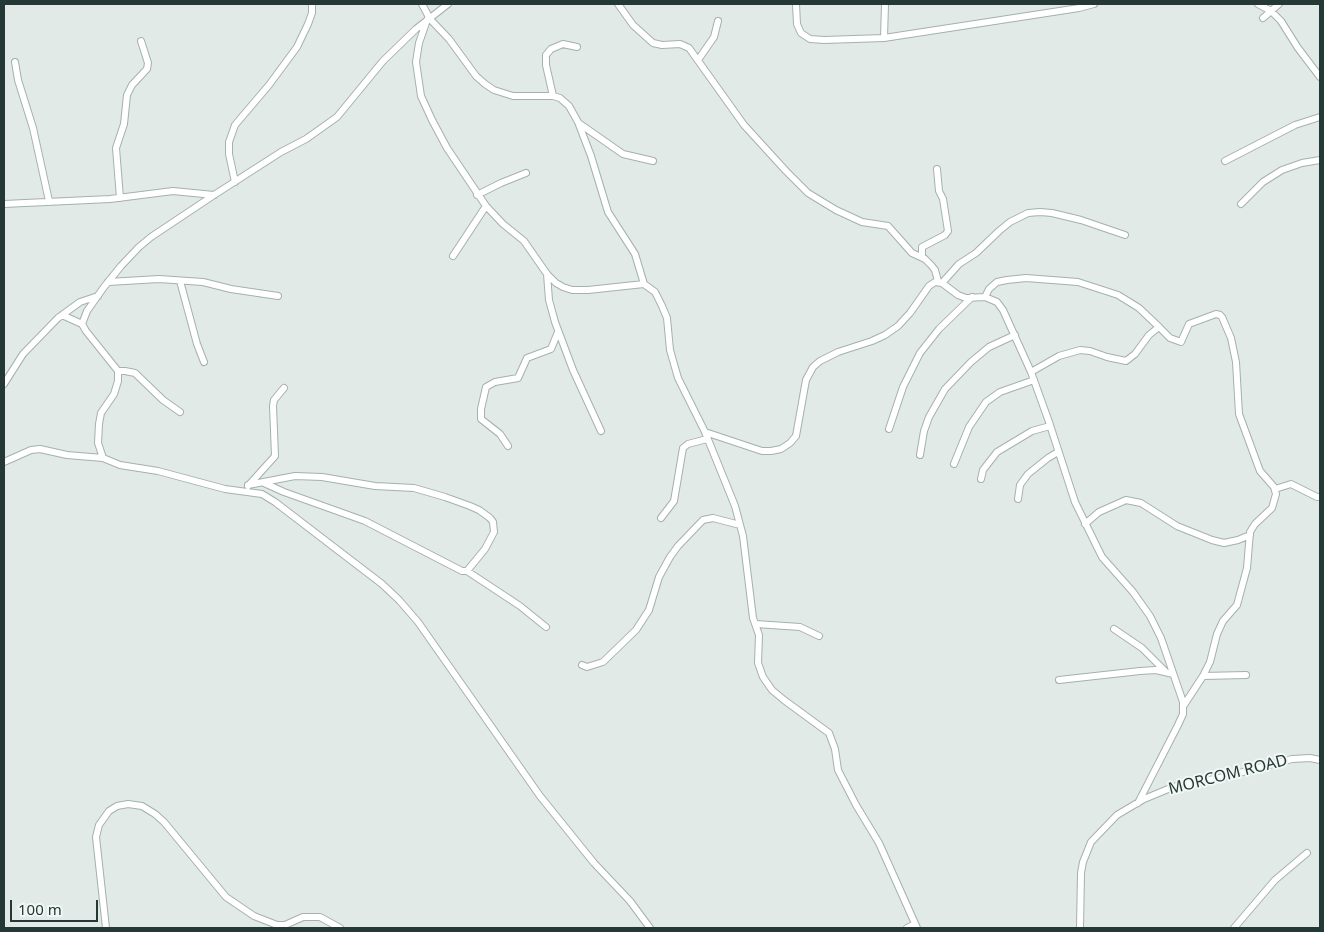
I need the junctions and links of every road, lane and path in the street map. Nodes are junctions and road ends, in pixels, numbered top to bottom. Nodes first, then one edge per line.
1 (312, 4) edge
2 (422, 4) edge
3 (448, 4) edge
4 (618, 4) edge
5 (796, 4) edge
6 (885, 4) edge
7 (1094, 4) edge
8 (1258, 4) edge
9 (1279, 4) edge
10 (1271, 11) junction
11 (1263, 18) dead end
12 (429, 19) junction
13 (718, 21) dead end
14 (884, 38) junction
15 (141, 41) dead end
16 (577, 46) dead end
17 (698, 60) junction
18 (15, 62) dead end
19 (1320, 77) edge
20 (553, 96) junction
21 (1320, 117) edge
22 (579, 123) junction
23 (1320, 160) edge
24 (653, 161) dead end
25 (1225, 161) dead end
26 (937, 168) dead end
27 (526, 173) dead end
28 (235, 182) junction
29 (214, 195) junction
30 (477, 195) junction
31 (120, 198) junction
32 (49, 201) junction
33 (4, 204) edge
34 (1241, 204) dead end
35 (486, 206) junction
36 (1125, 235) dead end
37 (453, 256) dead end
38 (922, 257) junction
39 (547, 274) junction
40 (180, 281) junction
41 (108, 282) junction
42 (940, 282) junction
43 (644, 284) junction
44 (98, 296) junction
45 (278, 296) dead end
46 (972, 297) junction
47 (984, 297) junction
48 (62, 315) junction
49 (82, 324) junction
50 (1159, 327) junction
51 (558, 332) junction
52 (1014, 334) junction
53 (204, 362) dead end
54 (118, 371) junction
55 (1030, 372) junction
56 (1034, 380) junction
57 (4, 384) edge
58 (284, 388) dead end
59 (180, 412) dead end
60 (1050, 426) junction
61 (889, 429) dead end
62 (601, 431) dead end
63 (706, 436) junction
64 (508, 446) dead end
65 (1058, 452) junction
66 (920, 455) dead end
67 (103, 458) junction
68 (4, 462) edge
69 (954, 464) dead end
70 (981, 479) dead end
71 (264, 483) junction
72 (246, 488) junction
73 (1275, 489) junction
74 (1320, 497) edge
75 (1018, 499) dead end
76 (661, 518) dead end
77 (740, 524) junction
78 (1085, 524) junction
79 (1250, 535) junction
80 (467, 571) junction
81 (756, 624) junction
82 (546, 627) dead end
83 (1114, 629) dead end
84 (819, 636) dead end
85 (582, 665) dead end
86 (1166, 672) junction
87 (1173, 674) junction
88 (1246, 675) dead end
89 (1203, 676) junction
90 (1059, 680) dead end
91 (1184, 705) junction
92 (1320, 760) edge
93 (1138, 803) junction
94 (1307, 853) dead end
95 (916, 926) edge
96 (106, 928) edge
97 (340, 928) edge
98 (650, 928) edge
99 (907, 928) edge
100 (1080, 928) edge
101 (1234, 928) edge

1 - 28 street
2 - 12 street
3 - 12 street
4 - 17 street
5 - 14 street
6 - 14 street
7 - 14 street
8 - 10 street
9 - 10 street
10 - 11 street
10 - 19 street
12 - 20 street
12 - 28 street
12 - 30 street
13 - 17 street
15 - 31 street
16 - 20 street
17 - 38 street
18 - 32 street
20 - 22 street
21 - 25 street
22 - 24 street
22 - 43 street
23 - 34 street
26 - 38 street
27 - 30 street
28 - 29 street
29 - 31 street
29 - 41 street
30 - 35 street
31 - 32 street
32 - 33 street
35 - 37 street
35 - 39 street
36 - 42 street
38 - 42 street
39 - 43 street
39 - 51 street
40 - 41 street
40 - 45 street
40 - 53 street
41 - 44 street
42 - 46 street
42 - 63 street
43 - 63 street
44 - 48 street
44 - 49 street
46 - 47 street
46 - 61 street
47 - 50 street
47 - 52 street
48 - 49 street
48 - 57 street
49 - 54 street
50 - 55 street
50 - 73 street
51 - 62 street
51 - 64 street
52 - 55 street
52 - 66 street
54 - 59 street
54 - 67 street
55 - 56 street
56 - 60 street
56 - 69 street
58 - 72 street
60 - 65 street
60 - 70 street
63 - 76 street
63 - 77 street
65 - 75 street
65 - 78 street
67 - 68 street
67 - 72 street
71 - 72 street
71 - 80 street
71 - 80 street
72 - 98 street
73 - 74 street
73 - 79 street
77 - 81 street
77 - 85 street
78 - 79 street
78 - 87 street
79 - 89 street
80 - 82 street
81 - 84 street
81 - 95 street
83 - 86 street
86 - 87 street
86 - 90 street
87 - 91 street
88 - 89 street
89 - 91 street
91 - 93 street
92 - 93 street, MORCOM ROAD
93 - 100 street, MORCOM ROAD
94 - 101 street
95 - 99 street
96 - 97 street

